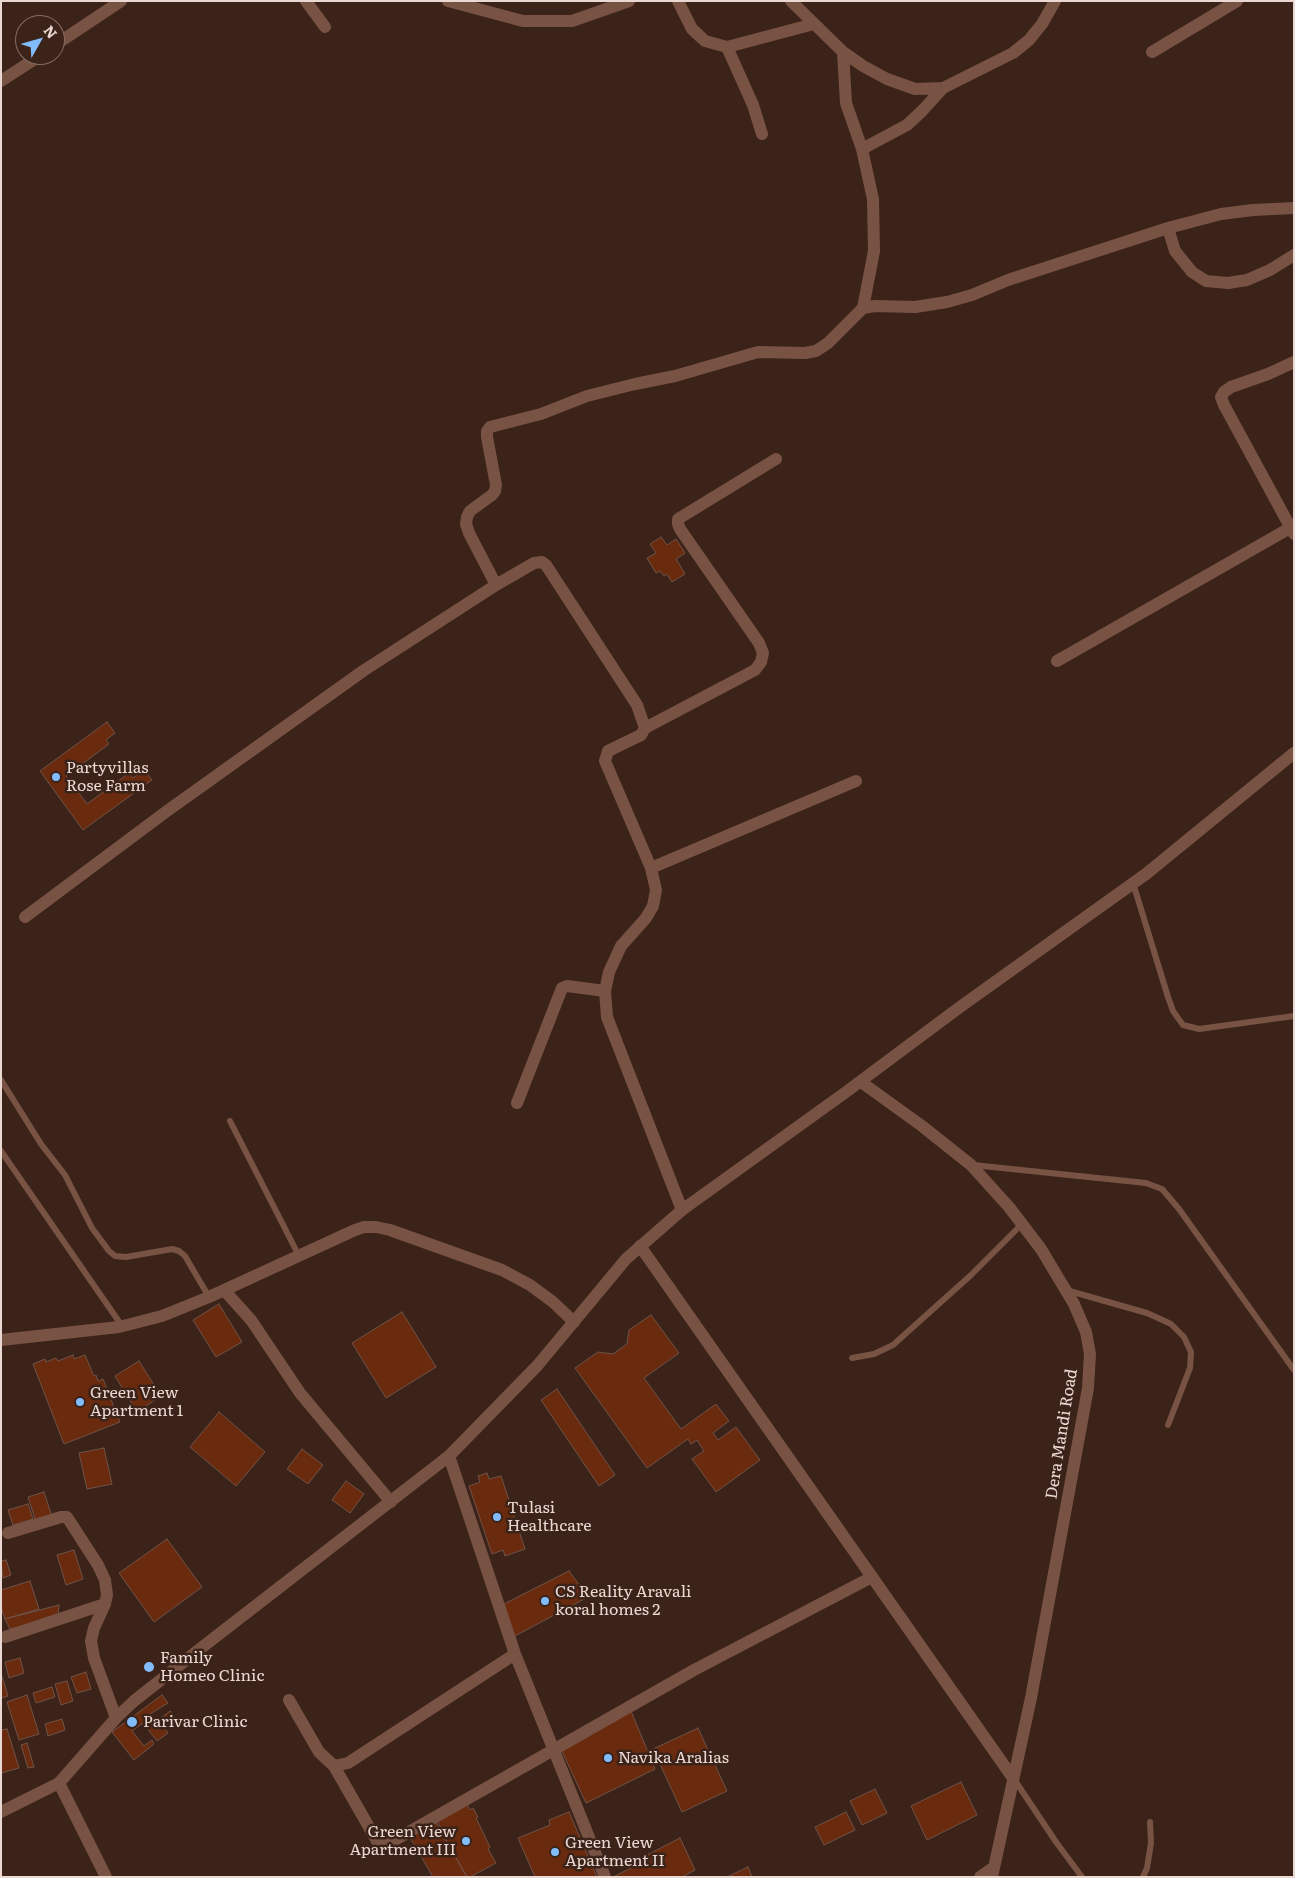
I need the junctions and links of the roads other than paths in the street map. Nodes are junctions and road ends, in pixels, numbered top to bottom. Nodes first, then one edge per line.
1 (121, 1) edge
2 (306, 1) edge
3 (448, 1) edge
4 (629, 1) edge
5 (678, 1) edge
6 (791, 1) edge
7 (1054, 1) edge
8 (1237, 1) edge
9 (814, 24) junction
10 (326, 27) dead end
11 (65, 38) edge
12 (727, 47) junction
13 (843, 52) junction
14 (1152, 52) dead end
15 (26, 65) edge
16 (1, 81) edge
17 (942, 88) junction
18 (762, 134) dead end
19 (862, 149) junction
20 (1294, 208) edge
21 (1168, 228) junction
22 (1294, 255) edge
23 (863, 308) junction
24 (1294, 362) edge
25 (776, 459) dead end
26 (1292, 531) edge
27 (496, 585) junction
28 (1057, 661) dead end
29 (645, 728) junction
30 (1294, 753) edge
31 (856, 781) dead end
32 (650, 868) junction
33 (1133, 883) junction
34 (25, 917) dead end
35 (605, 991) junction
36 (1294, 1016) edge
37 (1, 1080) edge
38 (860, 1082) junction
39 (517, 1103) dead end
40 (230, 1121) dead end
41 (1, 1151) edge
42 (972, 1165) junction
43 (682, 1210) junction
44 (1022, 1224) junction
45 (640, 1246) junction
46 (299, 1256) junction
47 (224, 1290) junction
48 (1065, 1290) junction
49 (209, 1297) junction
50 (574, 1322) junction
51 (122, 1326) junction
52 (1, 1340) edge
53 (852, 1358) dead end
54 (1294, 1370) edge
55 (1168, 1425) dead end
56 (450, 1456) junction
57 (391, 1502) junction
58 (8, 1533) dead end
59 (872, 1577) junction
60 (106, 1604) junction
61 (5, 1637) dead end
62 (515, 1654) junction
63 (289, 1700) dead end
64 (116, 1718) junction
65 (553, 1750) junction
66 (334, 1766) junction
67 (1013, 1778) junction
68 (59, 1783) junction
69 (1, 1812) edge
70 (1150, 1822) dead end
71 (992, 1873) edge
72 (106, 1877) edge
73 (605, 1877) edge
74 (980, 1877) edge
75 (1082, 1877) edge
76 (1143, 1877) edge

1 - 11 street
2 - 10 street
3 - 4 street
5 - 12 street
6 - 9 street
7 - 17 street
8 - 14 street
9 - 12 street
9 - 13 street
12 - 18 street
13 - 17 street
13 - 19 street
15 - 16 street
17 - 19 street
19 - 23 street
20 - 21 street
21 - 22 street
21 - 23 street
23 - 27 street
24 - 26 street
25 - 29 street
26 - 28 street
27 - 29 street
27 - 34 street
29 - 32 street
30 - 33 street
31 - 32 street
32 - 35 street
33 - 36 lane
33 - 38 street
35 - 39 street
35 - 43 street
37 - 49 lane
38 - 42 street, Dera Mandi Road
38 - 43 street
40 - 46 lane
41 - 51 lane
42 - 44 street, Dera Mandi Road
42 - 54 lane
43 - 45 street
44 - 48 street, Dera Mandi Road
44 - 53 lane
45 - 50 street
45 - 59 street
46 - 47 street
46 - 50 street
47 - 49 street
47 - 57 street
48 - 55 lane
48 - 67 street, Dera Mandi Road
49 - 51 street
50 - 56 street
51 - 52 street
56 - 57 street
56 - 62 street
57 - 64 street
58 - 60 street
59 - 65 street
59 - 67 street
60 - 61 street
60 - 64 street
62 - 65 street
62 - 66 street
63 - 66 street
64 - 68 street
65 - 66 street
65 - 73 street
67 - 71 street, Dera Mandi Road
67 - 75 lane
68 - 69 street
68 - 72 street
70 - 76 lane
71 - 74 street

